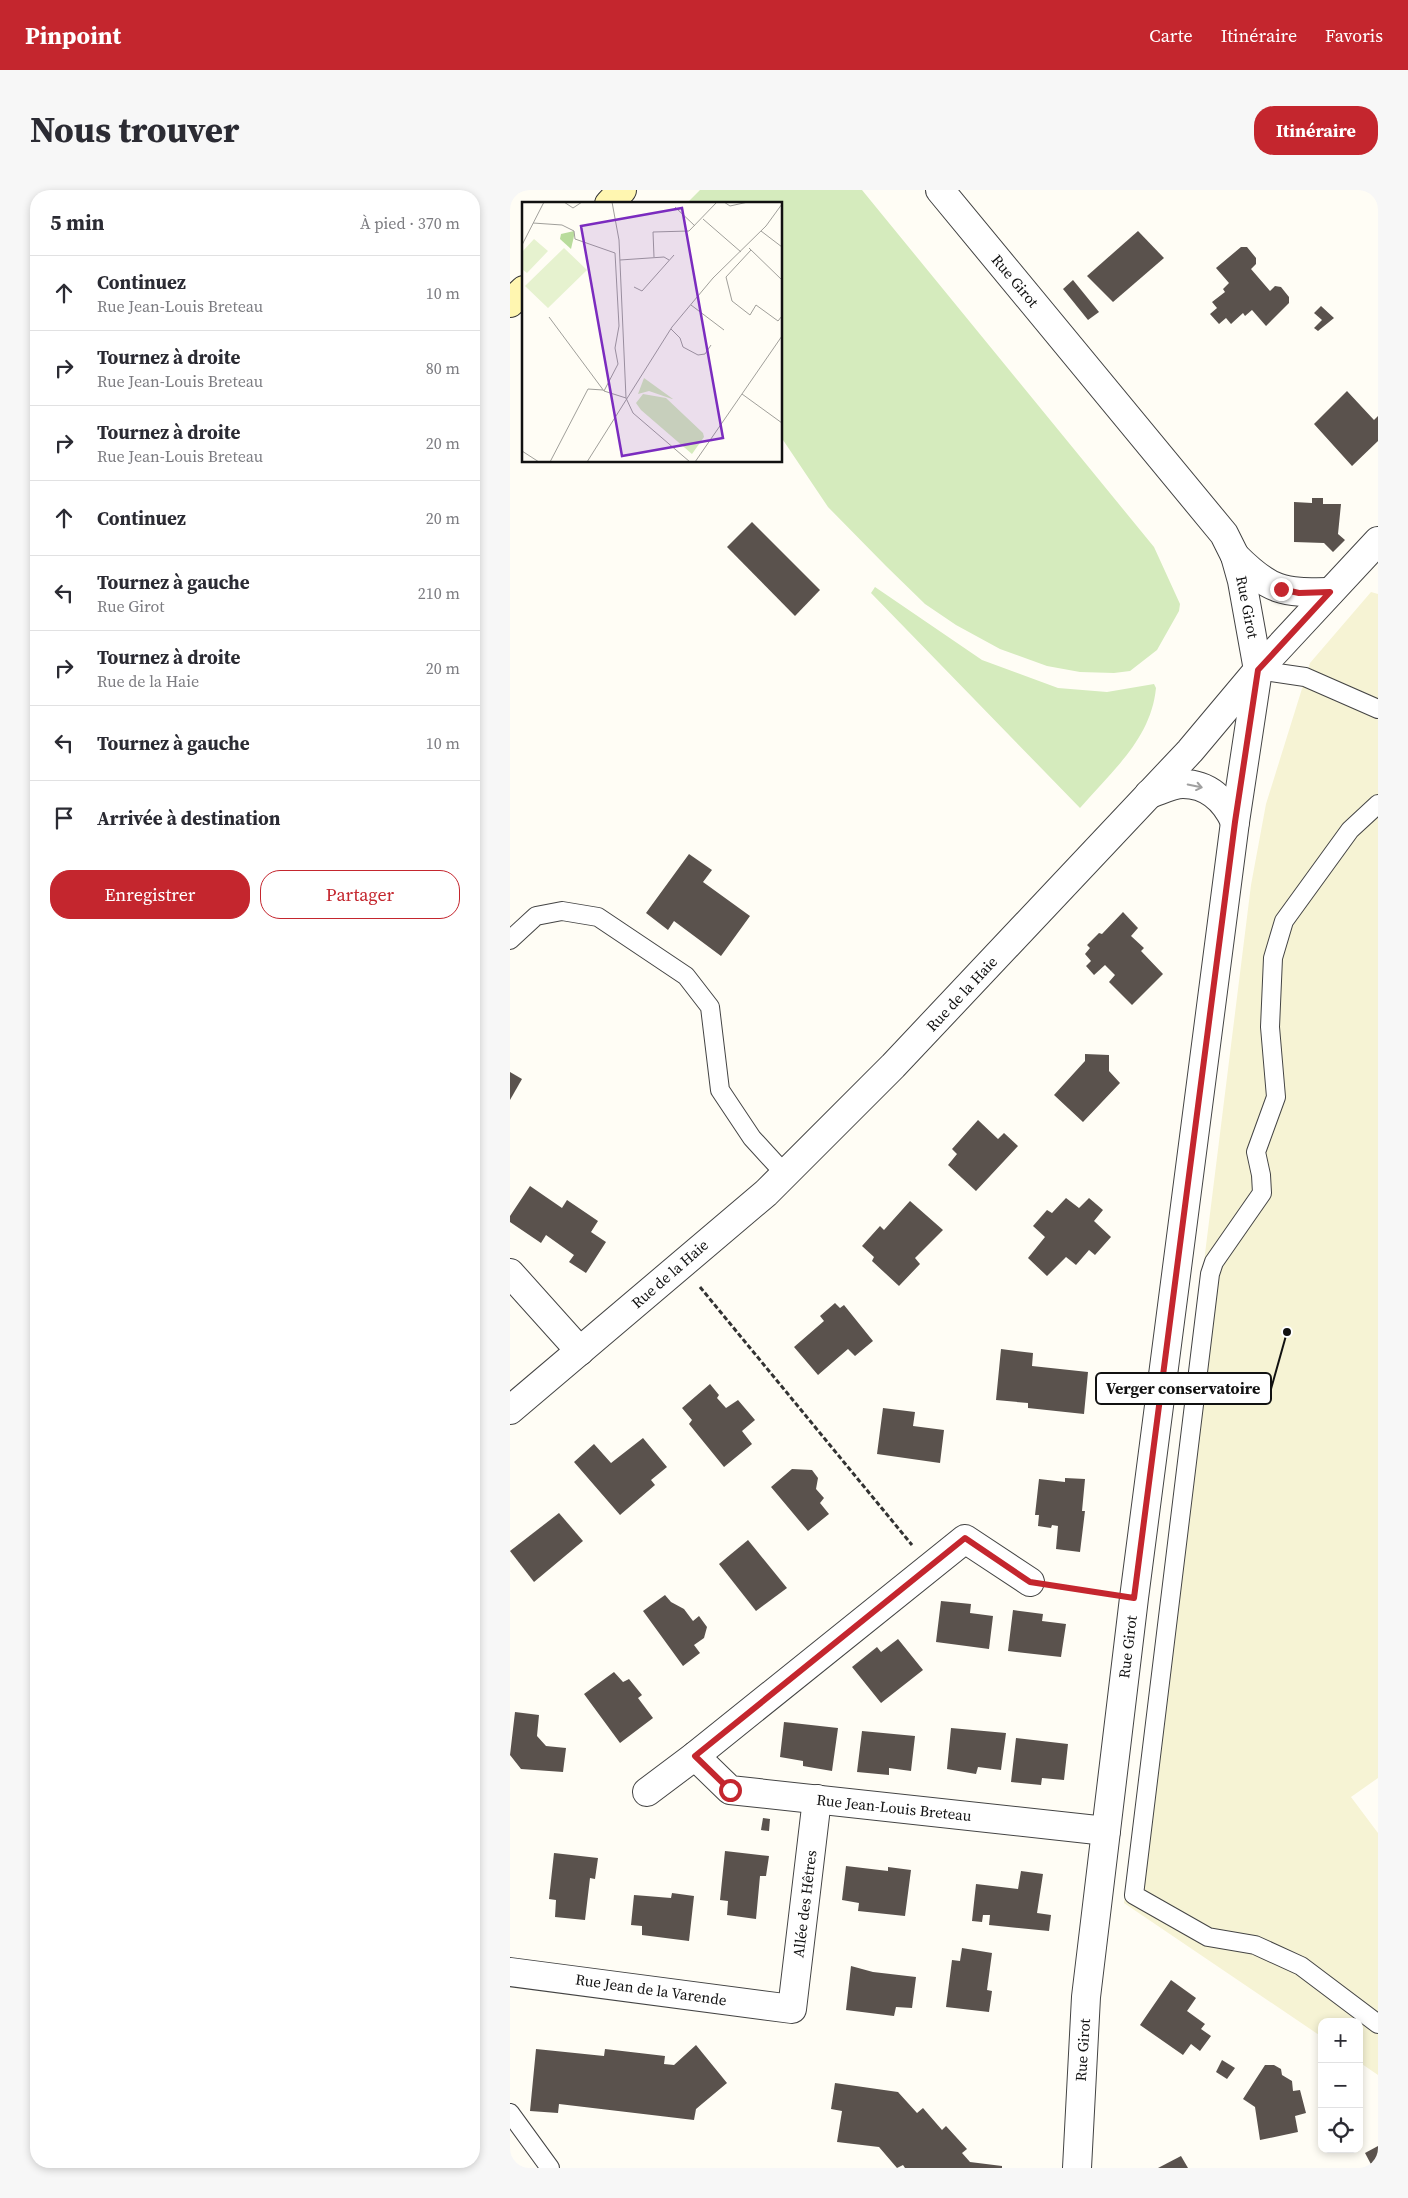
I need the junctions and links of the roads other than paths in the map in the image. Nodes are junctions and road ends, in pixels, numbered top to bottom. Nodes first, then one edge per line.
1 (622, 190) edge
2 (940, 190) edge
3 (611, 202) edge
4 (522, 292) edge
5 (510, 303) edge
6 (1378, 542) edge
7 (1235, 556) junction
8 (1330, 592) junction
9 (1258, 670) junction
10 (1378, 709) edge
11 (1149, 794) junction
12 (1378, 804) edge
13 (1235, 822) junction
14 (510, 940) edge
15 (785, 1174) junction
16 (510, 1273) edge
17 (580, 1351) junction
18 (510, 1410) edge
19 (1030, 1582) road end
20 (695, 1756) junction
21 (647, 1792) dead end
22 (817, 1799) junction
23 (1106, 1831) junction
24 (510, 1972) edge
25 (792, 2009) joint
26 (1378, 2024) edge
27 (510, 2113) edge
28 (550, 2168) edge
29 (1076, 2168) edge

1 - 3 main road
2 - 7 street, Rue Girot
4 - 5 main road
6 - 8 street, Rue de la Haie
7 - 8 street
7 - 9 street, Rue Girot
8 - 9 street, Rue de la Haie
9 - 10 lane
9 - 11 street, Rue de la Haie
9 - 13 street, Rue Girot
11 -> 13 street
11 - 15 street, Rue de la Haie
12 - 26 lane
13 - 23 street, Rue Girot
14 - 15 lane
15 - 17 street, Rue de la Haie
16 - 17 street
17 - 18 street, Rue de la Haie
19 - 20 street
20 - 21 street
20 - 22 street, Rue Jean-Louis Breteau
22 - 23 street, Rue Jean-Louis Breteau
22 - 25 street, Allée des Hêtres
23 - 29 street, Rue Girot
24 - 25 street, Rue Jean de la Varende
27 - 28 lane

